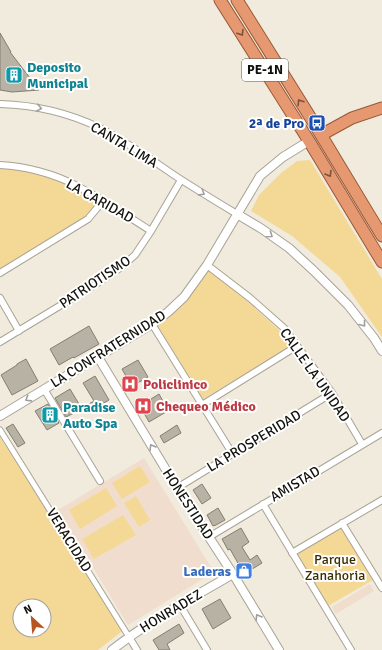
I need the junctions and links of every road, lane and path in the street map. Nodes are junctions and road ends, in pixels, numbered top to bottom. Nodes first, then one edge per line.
1 (220, 0) edge
2 (237, 0) edge
3 (0, 104) edge
4 (382, 108) edge
5 (321, 135) junction
6 (309, 141) junction
7 (0, 165) edge
8 (181, 180) junction
9 (103, 201) junction
10 (237, 214) junction
11 (151, 231) junction
12 (382, 236) edge
13 (382, 262) edge
14 (207, 265) junction
15 (0, 273) edge
16 (0, 298) edge
17 (152, 324) junction
18 (19, 331) junction
19 (0, 342) edge
20 (297, 346) junction
21 (382, 351) edge
22 (98, 357) junction
23 (44, 389) junction
24 (332, 393) junction
25 (202, 405) junction
26 (1, 414) edge
27 (0, 430) edge
28 (382, 433) edge
29 (362, 444) junction
30 (232, 454) junction
31 (100, 481) dead end
32 (177, 488) junction
33 (382, 500) edge
34 (263, 504) junction
35 (342, 524) junction
36 (209, 537) junction
37 (292, 553) junction
38 (233, 574) junction
39 (382, 588) edge
40 (180, 605) junction
41 (129, 637) junction
42 (112, 650) edge
43 (137, 650) edge
44 (206, 650) edge
45 (279, 650) edge
46 (352, 650) edge

1 -> 6 highway, PE-1N
5 -> 2 highway, PE-1N
3 -> 8 street, CANTA LIMA
4 - 5 highway
5 - 12 highway, PE-1N
6 - 10 street, LA CONFRATERNIDAD
6 -> 13 highway, PE-1N
7 - 9 street, LA CARIDAD
8 -> 10 street, CANTA LIMA
8 - 11 street, PATRIOTISMO
9 - 11 street, LA CARIDAD
9 - 15 street
10 - 14 street, LA CONFRATERNIDAD
10 -> 21 street
11 - 18 street, PATRIOTISMO
14 - 17 street, LA CONFRATERNIDAD
14 - 20 street, CALLE LA UNIDAD
16 - 18 street
17 - 22 street, LA CONFRATERNIDAD
17 - 25 street
18 - 19 street, PATRIOTISMO
20 - 24 street, CALLE LA UNIDAD
20 - 25 street
22 - 23 street, LA CONFRATERNIDAD
32 -> 22 street, HONESTIDAD
23 -> 26 street, LA CONFRATERNIDAD
23 - 31 street
24 - 29 street, CALLE LA UNIDAD
24 - 30 street, LA PROSPERIDAD
25 - 30 street
27 - 41 street, VERACIDAD
28 - 29 street, AMISTAD
29 - 34 street, AMISTAD
30 - 32 street, LA PROSPERIDAD
32 - 36 street, HONESTIDAD
33 - 35 street
34 - 36 street, AMISTAD
34 - 37 street
35 - 37 street
35 - 39 street
36 - 38 street, HONESTIDAD
37 - 46 street
38 - 40 street, HONRADEZ
45 -> 38 street, HONESTIDAD
40 - 41 street, HONRADEZ
40 - 44 street
41 - 42 street, HONRADEZ
41 - 43 street, VERACIDAD

